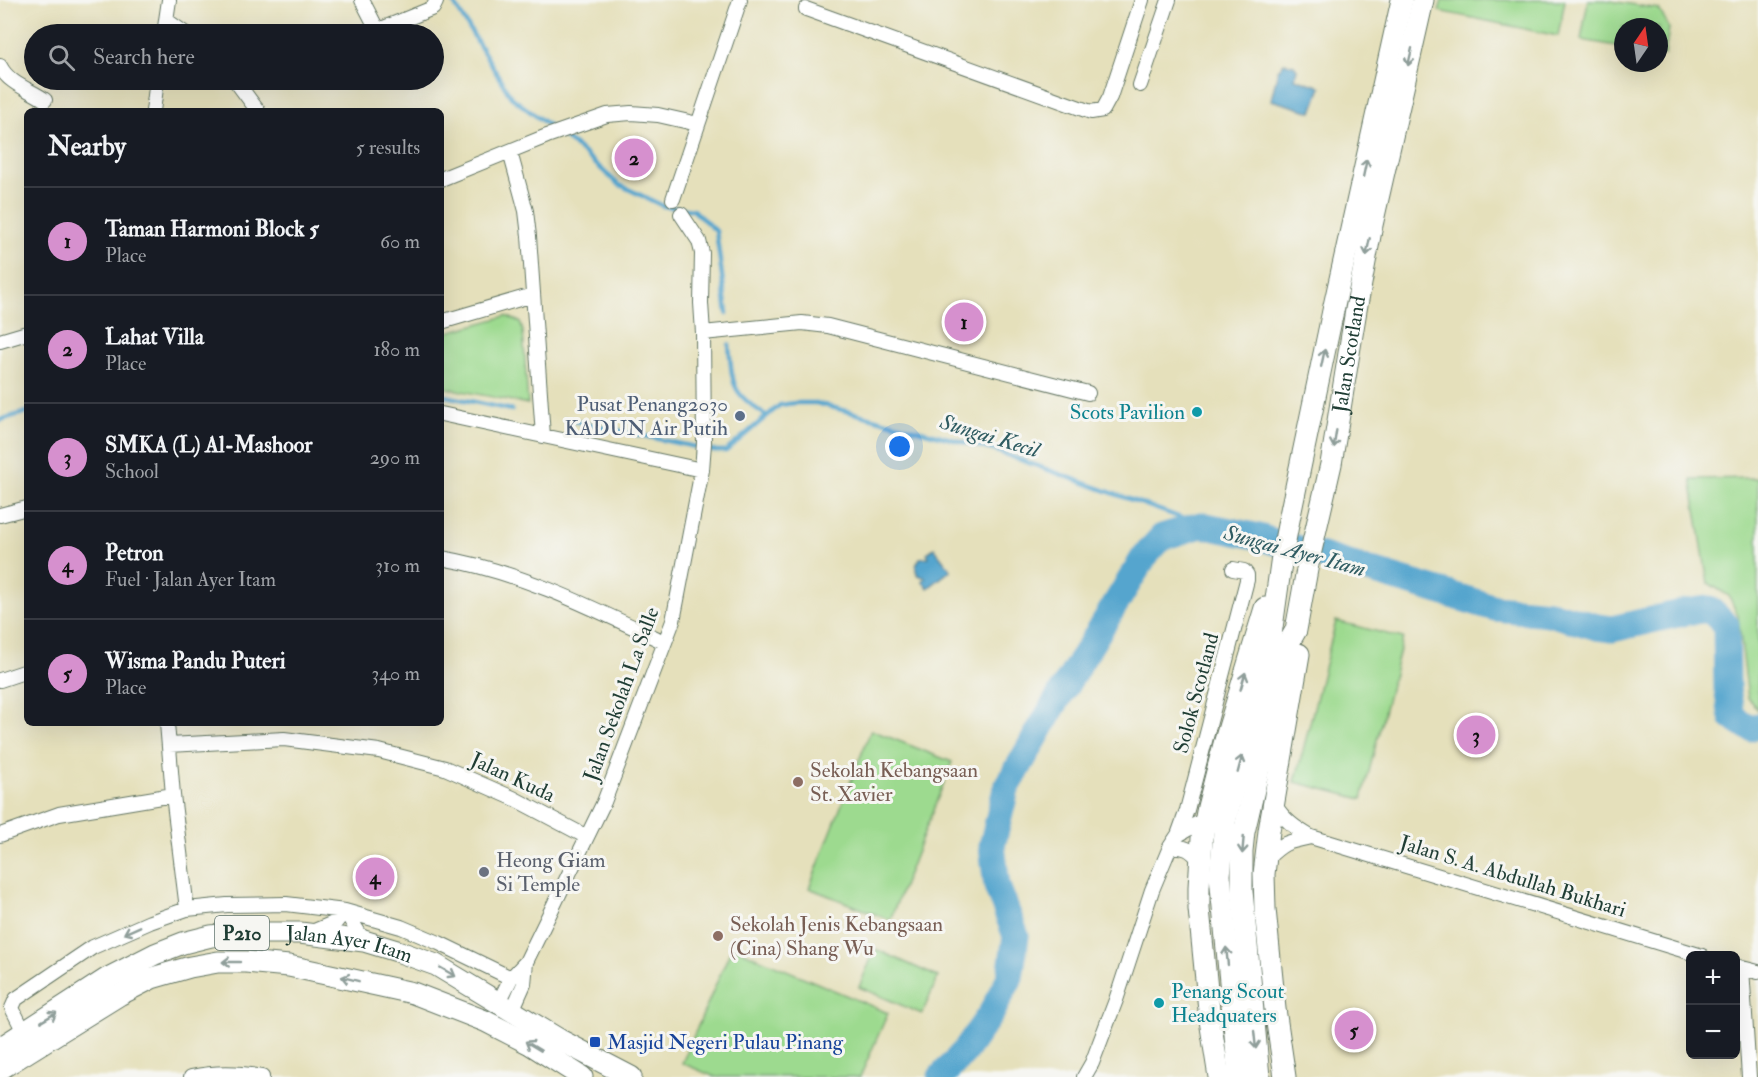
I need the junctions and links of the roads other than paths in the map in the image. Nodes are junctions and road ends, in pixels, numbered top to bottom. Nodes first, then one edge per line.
1 (169, 0) edge
2 (362, 0) edge
3 (740, 0) edge
4 (1142, 0) edge
5 (1169, 0) edge
6 (1402, 0) edge
7 (1424, 0) edge
8 (436, 2) dead end
9 (806, 9) dead end
10 (166, 20) junction
11 (165, 24) edge
12 (172, 24) edge
13 (371, 24) edge
14 (395, 24) edge
15 (0, 66) edge
16 (1140, 85) dead end
17 (24, 87) edge
18 (30, 90) edge
19 (156, 90) edge
20 (243, 90) edge
21 (45, 100) dead end
22 (153, 108) edge
23 (256, 108) edge
24 (698, 124) junction
25 (510, 152) junction
26 (444, 178) edge
27 (673, 199) dead end
28 (681, 214) dead end
29 (533, 295) junction
30 (444, 321) edge
31 (704, 333) junction
32 (24, 334) edge
33 (0, 341) edge
34 (1088, 393) dead end
35 (444, 415) edge
36 (543, 436) junction
37 (702, 470) junction
38 (24, 509) edge
39 (0, 515) edge
40 (1282, 556) junction
41 (444, 558) edge
42 (1233, 569) dead end
43 (1296, 630) junction
44 (664, 642) junction
45 (24, 672) edge
46 (0, 680) edge
47 (1265, 705) junction
48 (167, 726) edge
49 (169, 745) junction
50 (173, 795) junction
51 (1274, 804) junction
52 (1205, 819) junction
53 (0, 835) edge
54 (1178, 835) junction
55 (587, 837) junction
56 (1311, 837) junction
57 (1170, 848) junction
58 (1265, 860) junction
59 (1200, 861) junction
60 (187, 909) junction
61 (345, 911) junction
62 (304, 934) junction
63 (363, 941) junction
64 (1686, 951) edge
65 (526, 962) junction
66 (289, 966) junction
67 (1740, 967) edge
68 (1758, 972) edge
69 (511, 978) junction
70 (1740, 978) edge
71 (505, 1006) junction
72 (24, 1032) junction
73 (0, 1048) edge
74 (0, 1069) edge
75 (1282, 1072) edge
76 (1221, 1074) edge
77 (191, 1077) edge
78 (262, 1077) edge
79 (582, 1077) edge
80 (631, 1077) edge
81 (1084, 1077) edge
82 (1239, 1077) edge
83 (1259, 1077) edge
84 (1749, 1077) edge

1 - 10 street
2 - 13 street
3 - 24 street
4 - 9 street
5 - 16 street
40 -> 6 main road, Jalan Scotland
7 -> 43 main road, Jalan Scotland
8 - 14 street
10 - 11 street
10 - 12 street
15 - 17 street
18 - 21 street
19 - 22 street
20 - 23 street
24 - 25 street
24 - 27 street
25 - 26 street
25 - 29 street
28 - 31 street, Jalan Sekolah La Salle
29 - 30 street
29 - 36 street
31 - 34 street
31 - 37 street, Jalan Sekolah La Salle
32 - 33 street
35 - 36 street
36 - 37 street
37 - 44 street, Jalan Sekolah La Salle
38 - 39 street
40 - 47 main road, Jalan Scotland
52 -> 40 main road
41 - 44 street
42 - 54 street, Solok Scotland
43 - 47 main road, Jalan Scotland
43 - 51 main road
44 - 55 street, Jalan Sekolah La Salle
45 - 46 street
82 -> 47 main road
47 -> 83 main road
48 - 49 street
49 - 50 street
49 - 55 street, Jalan Kuda
50 - 53 street
50 - 60 street
51 - 56 street, Jalan S. A. Abdullah Bukhari
51 - 58 main road
52 - 54 street, Solok Scotland
52 - 59 main road
54 - 57 street, Solok Scotland
55 - 65 street, Jalan Sekolah La Salle
56 - 58 street
56 - 64 street, Jalan S. A. Abdullah Bukhari
57 - 59 street
57 - 81 street, Solok Scotland
58 - 75 main road
59 - 76 main road
60 - 61 street, Jalan Ayer Itam
60 -> 72 street, Jalan Ayer Itam
61 - 62 street
61 - 63 street
61 - 69 street, Jalan Ayer Itam
62 - 63 main road, Jalan Ayer Itam / P210
62 - 66 main road
72 -> 62 main road, Jalan Ayer Itam / P210
63 -> 71 main road, Jalan Ayer Itam / P210
65 - 69 street, Jalan Sekolah La Salle
65 - 71 street, Jalan Sekolah La Salle
66 -> 74 main road, Jalan Ayer Itam
79 -> 66 main road, Jalan Ayer Itam
67 - 68 street
69 - 71 street, Jalan Sekolah La Salle
70 - 84 street
71 - 80 main road, Jalan Ayer Itam
72 - 73 main road, Jalan Ayer Itam / P210
77 - 78 street

